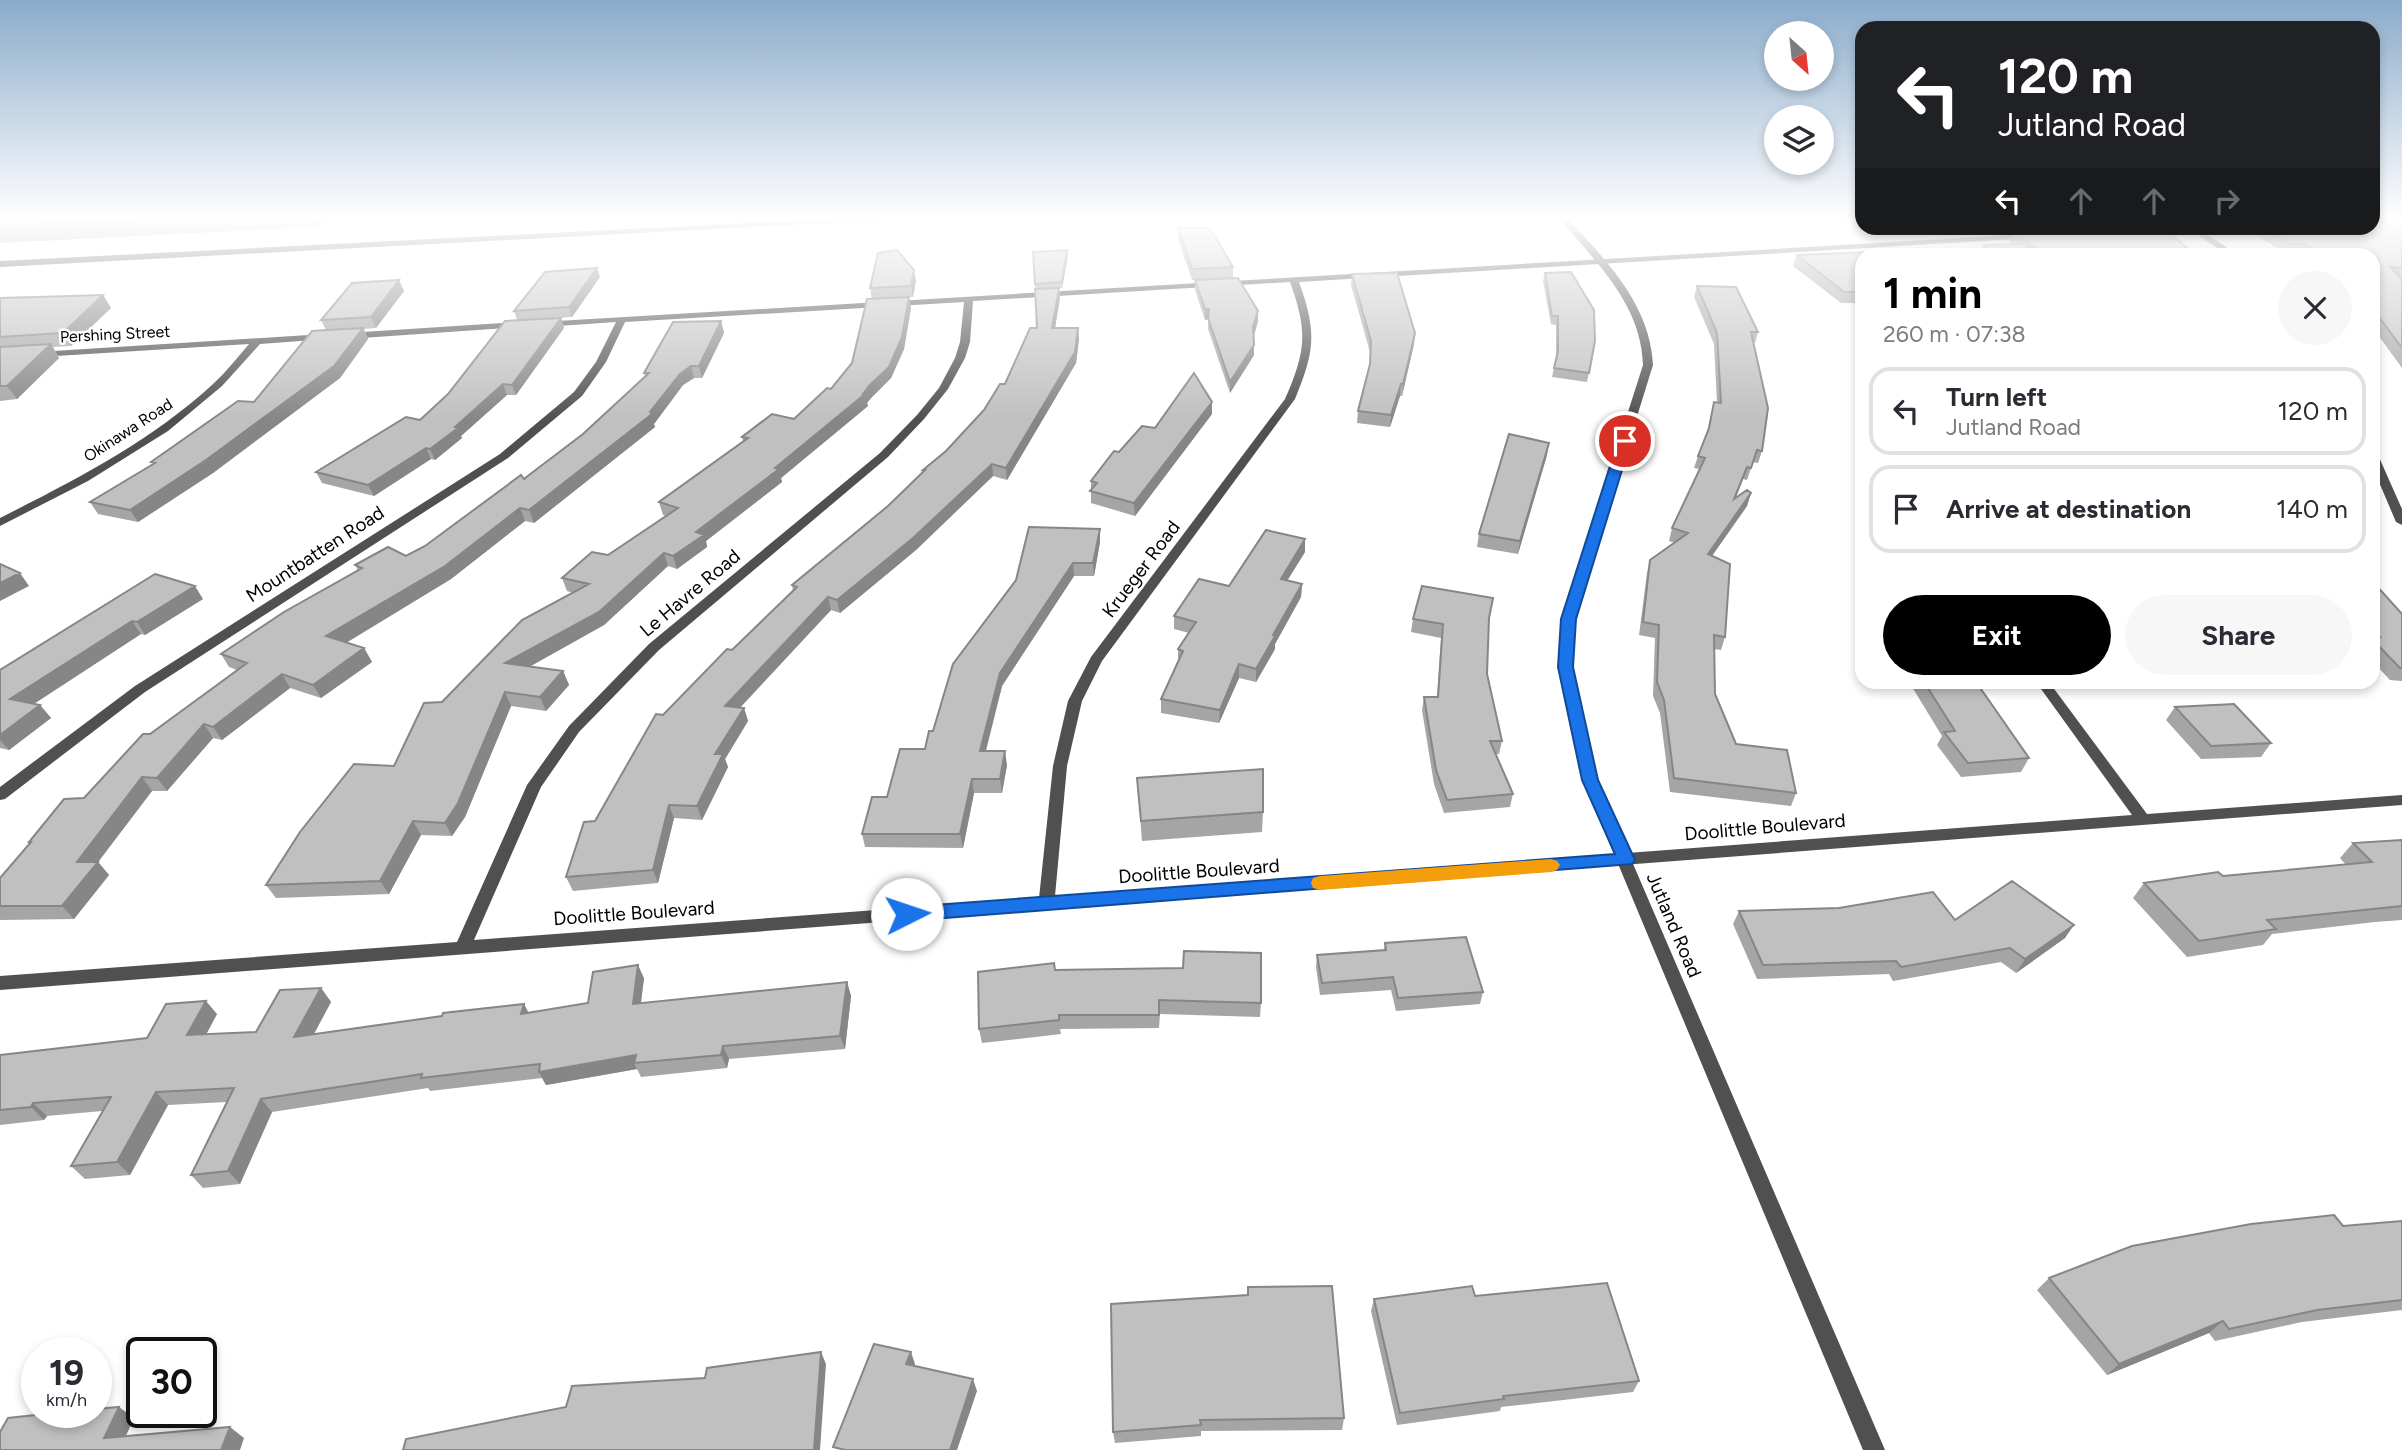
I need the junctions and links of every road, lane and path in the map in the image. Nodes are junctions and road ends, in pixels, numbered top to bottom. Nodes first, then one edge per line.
1 (1192, 286) edge
2 (1296, 286) edge
3 (1617, 286) edge
4 (969, 298) junction
5 (622, 319) junction
6 (257, 341) junction
7 (27, 355) edge
8 (2380, 471) edge
9 (2402, 522) edge
10 (0, 523) edge
11 (2047, 689) edge
12 (0, 795) edge
13 (2402, 800) edge
14 (2142, 818) junction
15 (1626, 860) junction
16 (1046, 904) junction
17 (463, 947) junction
18 (0, 983) edge
19 (1874, 1450) edge

1 - 4 street, Pershing Street
2 - 16 street, Krueger Road
3 - 15 street, Jutland Road
4 - 5 street, Pershing Street
4 - 17 street, Le Havre Road
5 - 6 street, Pershing Street
5 - 12 street, Mountbatten Road
6 - 7 street, Pershing Street
6 - 10 street, Okinawa Road
8 - 9 street
11 - 14 street
13 - 14 street, Doolittle Boulevard
14 - 15 street, Doolittle Boulevard
15 - 16 street, Doolittle Boulevard
15 - 19 street, Jutland Road
16 - 17 street, Doolittle Boulevard
17 - 18 street, Doolittle Boulevard

